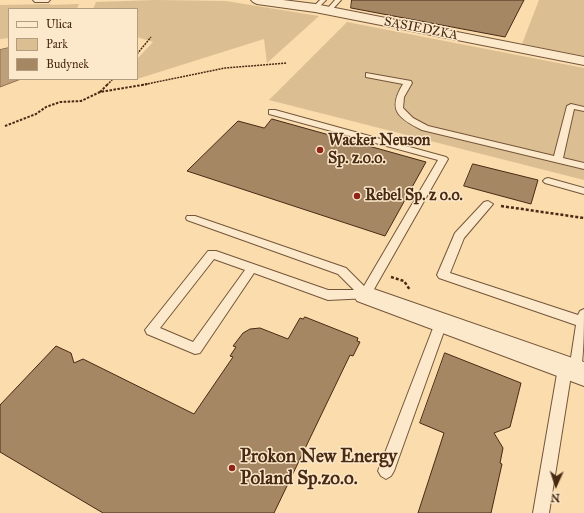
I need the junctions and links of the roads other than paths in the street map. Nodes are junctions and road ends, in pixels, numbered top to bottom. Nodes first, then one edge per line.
1 (39, 0) edge
2 (44, 0) edge
3 (257, 0) edge
4 (338, 0) edge
5 (322, 6) edge
6 (584, 61) edge
7 (369, 75) dead end
8 (584, 109) edge
9 (272, 112) dead end
10 (558, 160) junction
11 (584, 166) edge
12 (548, 181) dead end
13 (584, 191) edge
14 (488, 204) road end
15 (191, 218) dead end
16 (252, 268) junction
17 (366, 295) junction
18 (584, 320) edge
19 (441, 323) junction
20 (575, 371) edge
21 (386, 471) dead end
22 (541, 513) edge

1 - 2 street
3 - 5 street, SĄSIEDZKA
4 - 5 lane
5 - 6 street, SĄSIEDZKA
7 - 10 lane
8 - 10 lane
9 - 17 lane
10 - 11 lane
12 - 13 lane
14 - 18 lane
15 - 17 lane
16 - 16 lane
16 - 17 lane
17 - 19 street
18 - 20 lane
19 - 20 street
19 - 21 lane
20 - 22 lane

